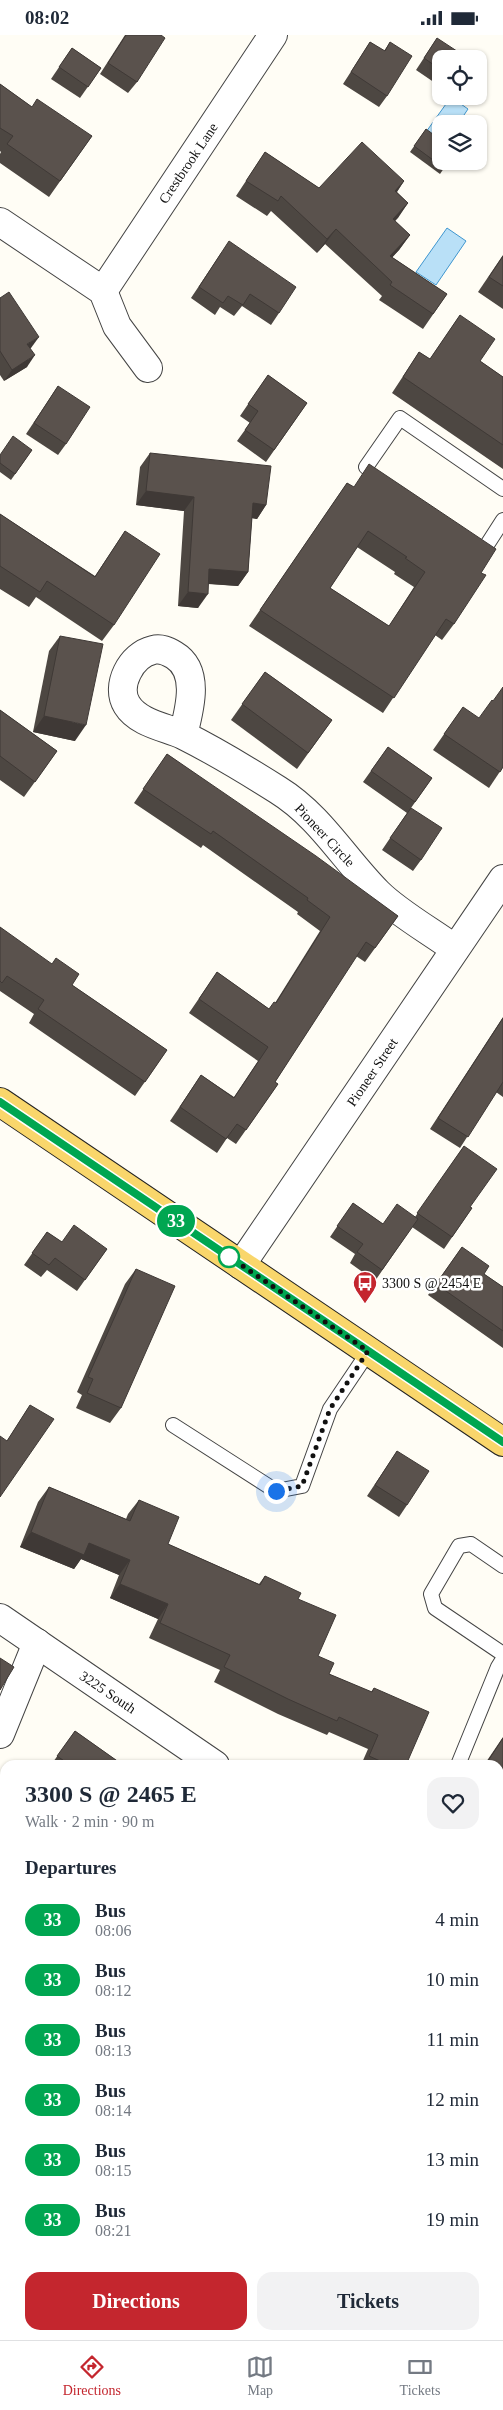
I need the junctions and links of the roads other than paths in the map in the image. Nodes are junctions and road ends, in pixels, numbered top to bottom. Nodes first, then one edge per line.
1 (273, 35) edge
2 (0, 222) edge
3 (103, 291) junction
4 (148, 368) dead end
5 (366, 467) edge
6 (503, 489) edge
7 (503, 520) edge
8 (485, 548) edge
9 (183, 735) dead end
10 (503, 879) edge
11 (455, 949) junction
12 (0, 1102) edge
13 (241, 1265) junction
14 (368, 1351) junction
15 (173, 1425) dead end
16 (503, 1442) edge
17 (503, 1566) edge
18 (0, 1618) edge
19 (37, 1643) junction
20 (503, 1654) edge
21 (503, 1659) edge
22 (0, 1734) edge
23 (209, 1760) edge
24 (460, 1760) edge

1 - 3 street, Crestbrook Lane
2 - 3 street
3 - 4 street
5 - 6 lane
7 - 8 lane
9 - 11 street, Pioneer Circle
10 - 11 street, Pioneer Street
11 - 13 street, Pioneer Street
12 - 13 main road
13 - 14 main road
14 - 15 lane
14 - 16 main road
17 - 20 lane
18 - 19 street, 3225 South
19 - 22 street
19 - 23 street, 3225 South
21 - 24 lane

